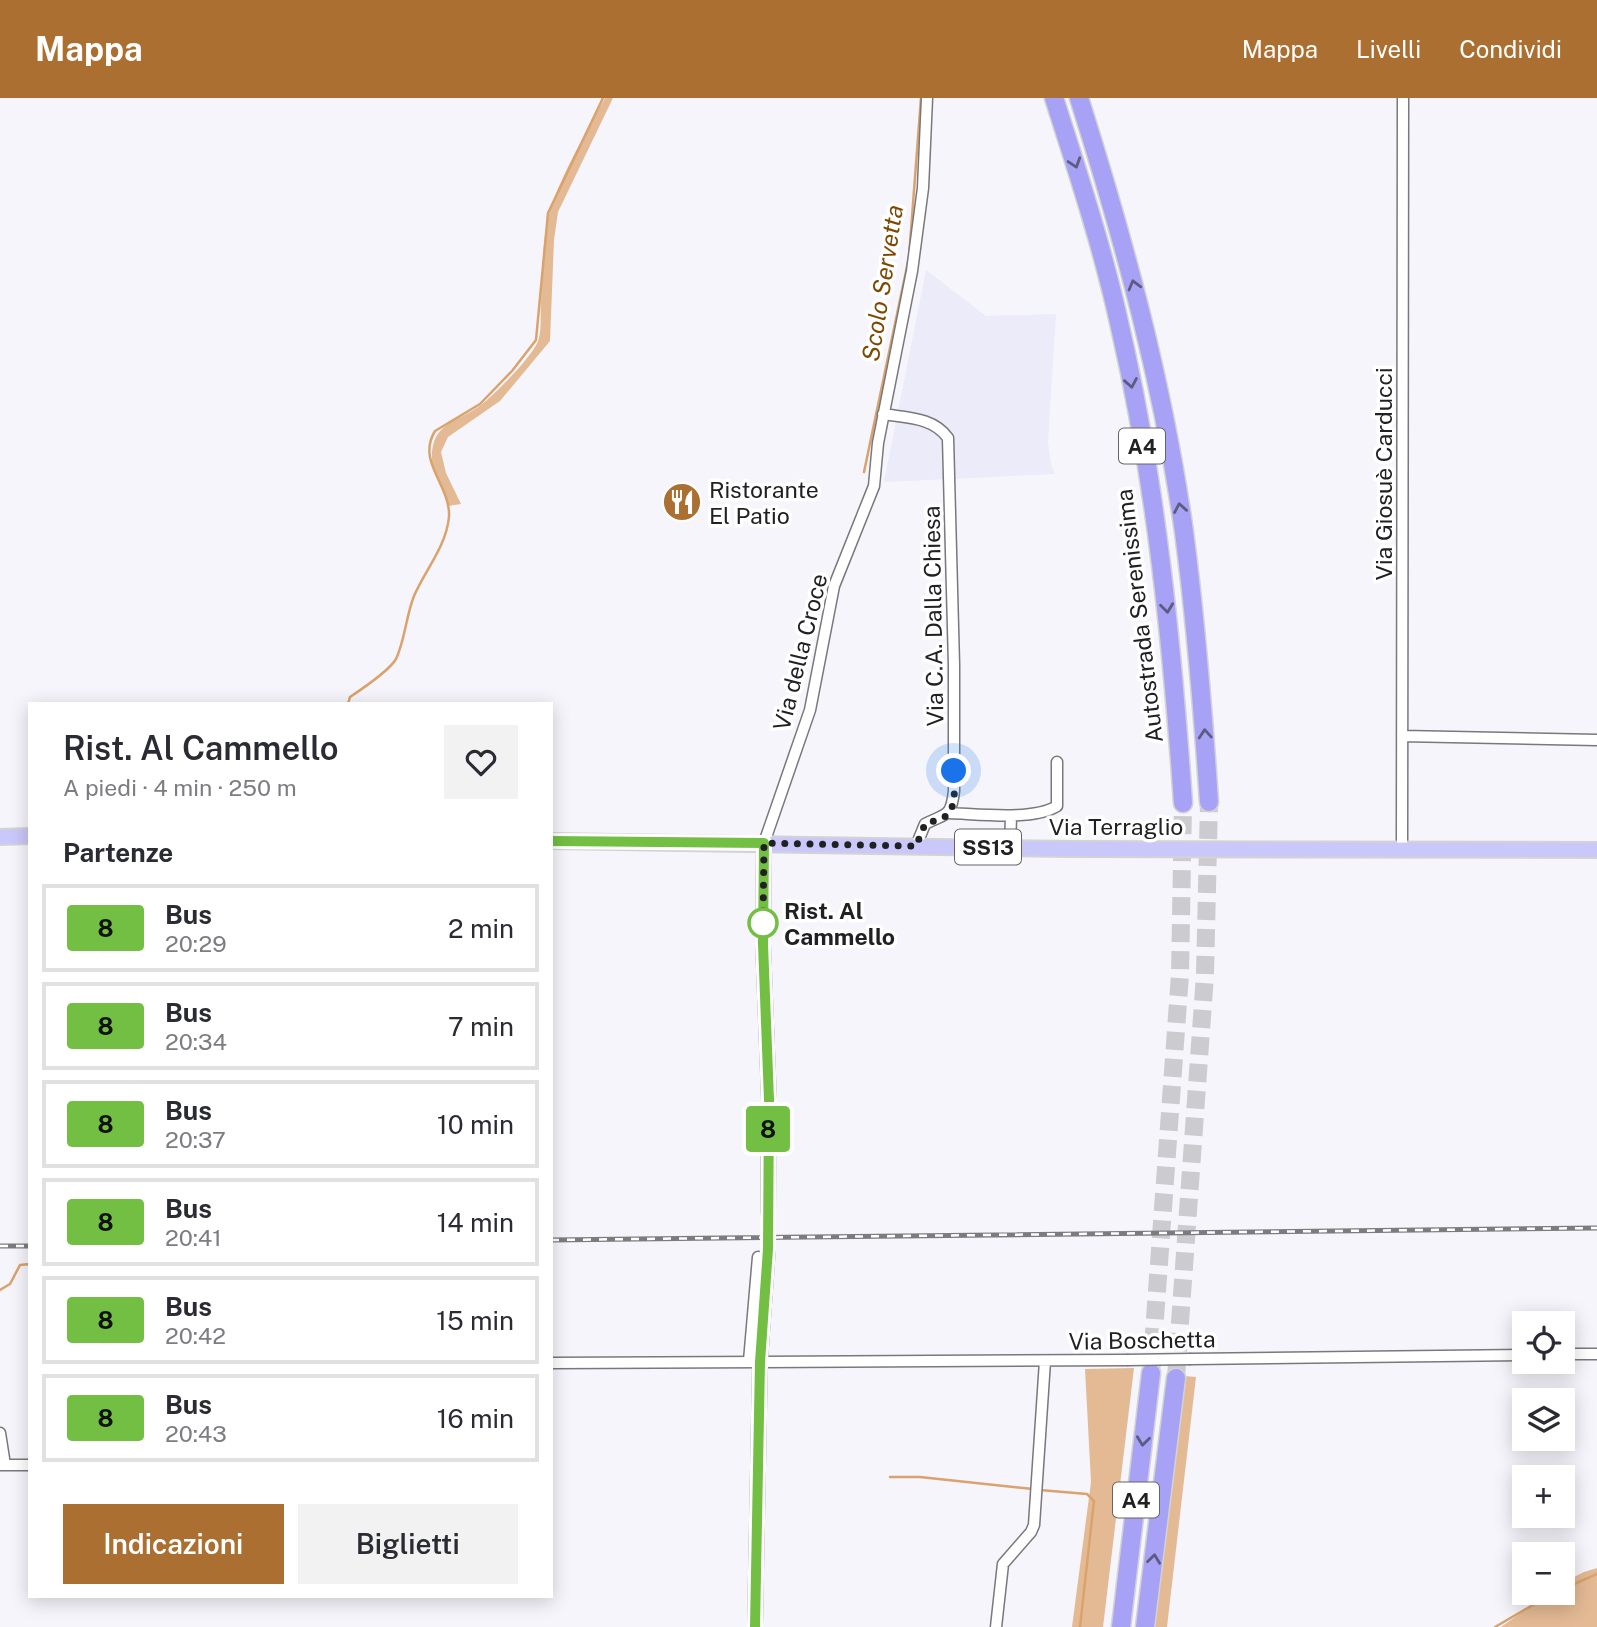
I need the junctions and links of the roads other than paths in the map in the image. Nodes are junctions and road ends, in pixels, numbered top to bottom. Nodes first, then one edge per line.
1 (927, 98) edge
2 (1054, 98) edge
3 (1079, 98) edge
4 (1403, 98) edge
5 (883, 414) junction
6 (1402, 736) junction
7 (1597, 740) edge
8 (1057, 762) dead end
9 (1209, 802) tunnel mouth
10 (1184, 803) tunnel mouth
11 (949, 813) junction
12 (1010, 816) junction
13 (28, 836) edge
14 (0, 837) edge
15 (553, 841) edge
16 (764, 843) junction
17 (916, 846) junction
18 (1010, 848) junction
19 (1402, 850) junction
20 (1597, 850) edge
21 (768, 1212) tunnel mouth
22 (763, 1253) tunnel mouth
23 (1575, 1354) edge
24 (1597, 1354) edge
25 (1512, 1355) edge
26 (1045, 1361) junction
27 (755, 1362) junction
28 (553, 1363) edge
29 (1151, 1373) tunnel mouth
30 (1176, 1378) tunnel mouth
31 (0, 1433) edge
32 (2, 1465) edge
33 (28, 1465) edge
34 (755, 1627) edge
35 (996, 1627) edge
36 (1121, 1627) edge
37 (1145, 1627) edge

1 - 5 street, Via della Croce
2 -> 10 highway, Autostrada Serenissima / A4
9 -> 3 highway, A4
4 - 6 street, Via Giosuè Carducci
5 - 11 street, Via C.A. Dalla Chiesa
5 - 16 street, Via della Croce
6 - 7 street
6 - 19 street, Via Giosuè Carducci
8 - 12 street
11 - 12 street
11 - 17 street
12 - 18 street
13 - 14 main road
15 - 16 main road, Via Terraglio / SS13
16 - 17 main road, Via Terraglio / SS13
16 - 21 street
17 - 18 main road, Via Terraglio / SS13
18 - 19 main road, Via Terraglio / SS13
19 - 20 main road, Via Terraglio / SS13
22 - 27 street
23 - 24 street
25 - 26 street, Via Boschetta, bridge
26 - 27 street, Via Boschetta
26 - 35 street
27 - 28 street, Via Boschetta
27 - 34 street
29 -> 36 highway, A4
37 -> 30 highway, A4
31 - 32 street
32 - 33 street

